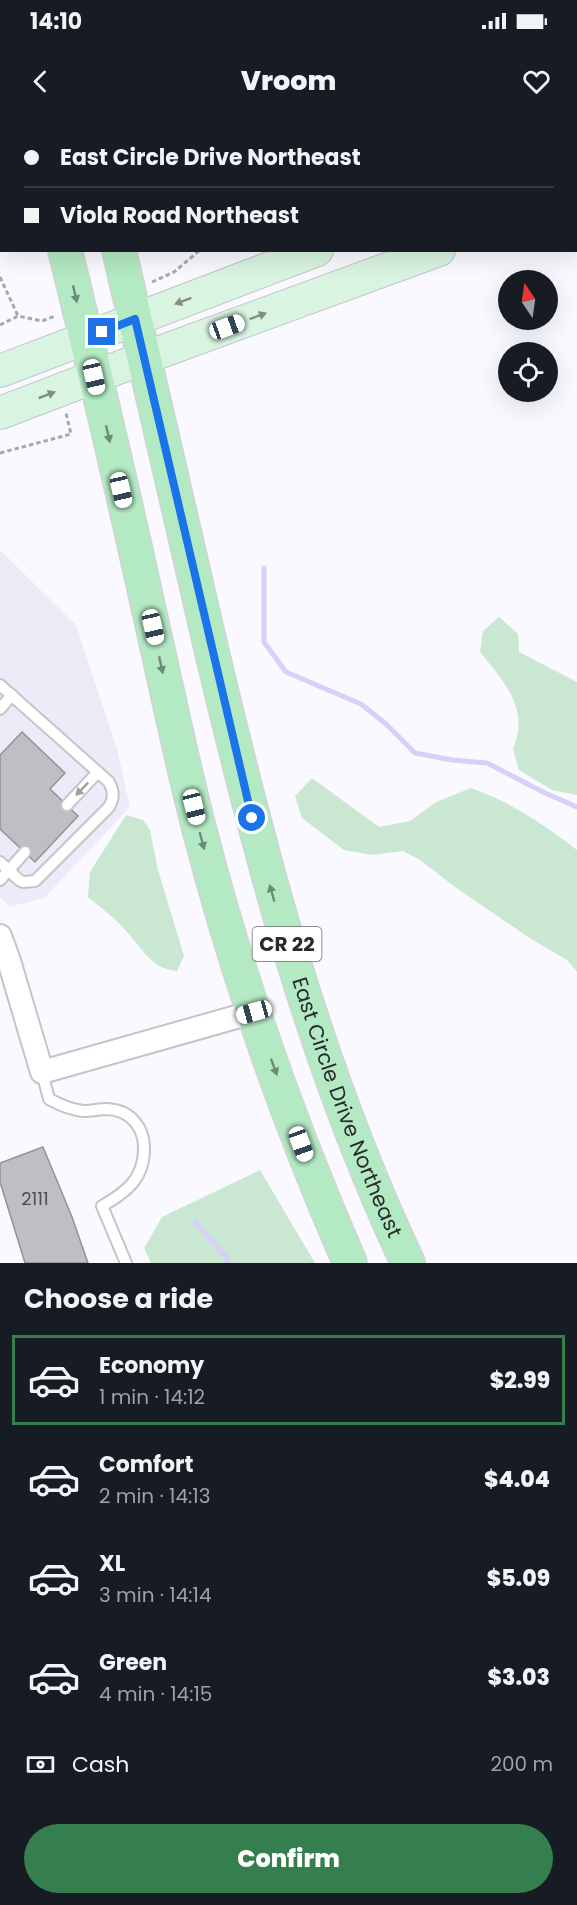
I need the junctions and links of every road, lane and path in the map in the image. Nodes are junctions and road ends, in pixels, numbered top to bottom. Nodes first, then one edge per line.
1 (65, 252) edge
2 (119, 252) edge
3 (198, 252) edge
4 (312, 252) edge
5 (434, 252) edge
6 (0, 277) edge
7 (160, 279) dead end
8 (18, 316) junction
9 (135, 319) junction
10 (42, 321) dead end
11 (0, 325) edge
12 (85, 338) junction
13 (144, 358) junction
14 (0, 371) edge
15 (94, 377) junction
16 (0, 413) edge
17 (70, 434) dead end
18 (0, 453) edge
19 (0, 685) edge
20 (12, 696) junction
21 (0, 709) edge
22 (98, 772) junction
23 (67, 805) dead end
24 (25, 852) dead end
25 (0, 862) edge
26 (9, 870) junction
27 (0, 880) edge
28 (0, 936) edge
29 (254, 1012) junction
30 (42, 1072) junction
31 (126, 1263) edge
32 (350, 1263) edge
33 (408, 1263) edge

1 -> 12 main road, CR 22
2 - 9 main road, East Circle Drive Northeast / CR 22
3 - 7 path
4 -> 9 main road
13 -> 5 main road
6 - 8 path
8 - 10 path
8 - 11 path
9 - 12 main road
9 - 13 main road, East Circle Drive Northeast / CR 22
12 - 14 main road
12 - 15 main road, CR 22
13 - 15 main road
33 -> 13 main road, East Circle Drive Northeast / CR 22
16 -> 15 main road
15 -> 29 main road, CR 22
17 - 18 path
19 - 20 lane
20 - 21 lane
20 - 22 lane
22 -> 23 lane
22 - 26 lane
24 - 26 lane
25 - 26 lane
26 - 27 lane
28 - 30 street
29 - 30 street
29 -> 32 main road, CR 22
30 - 31 lane

